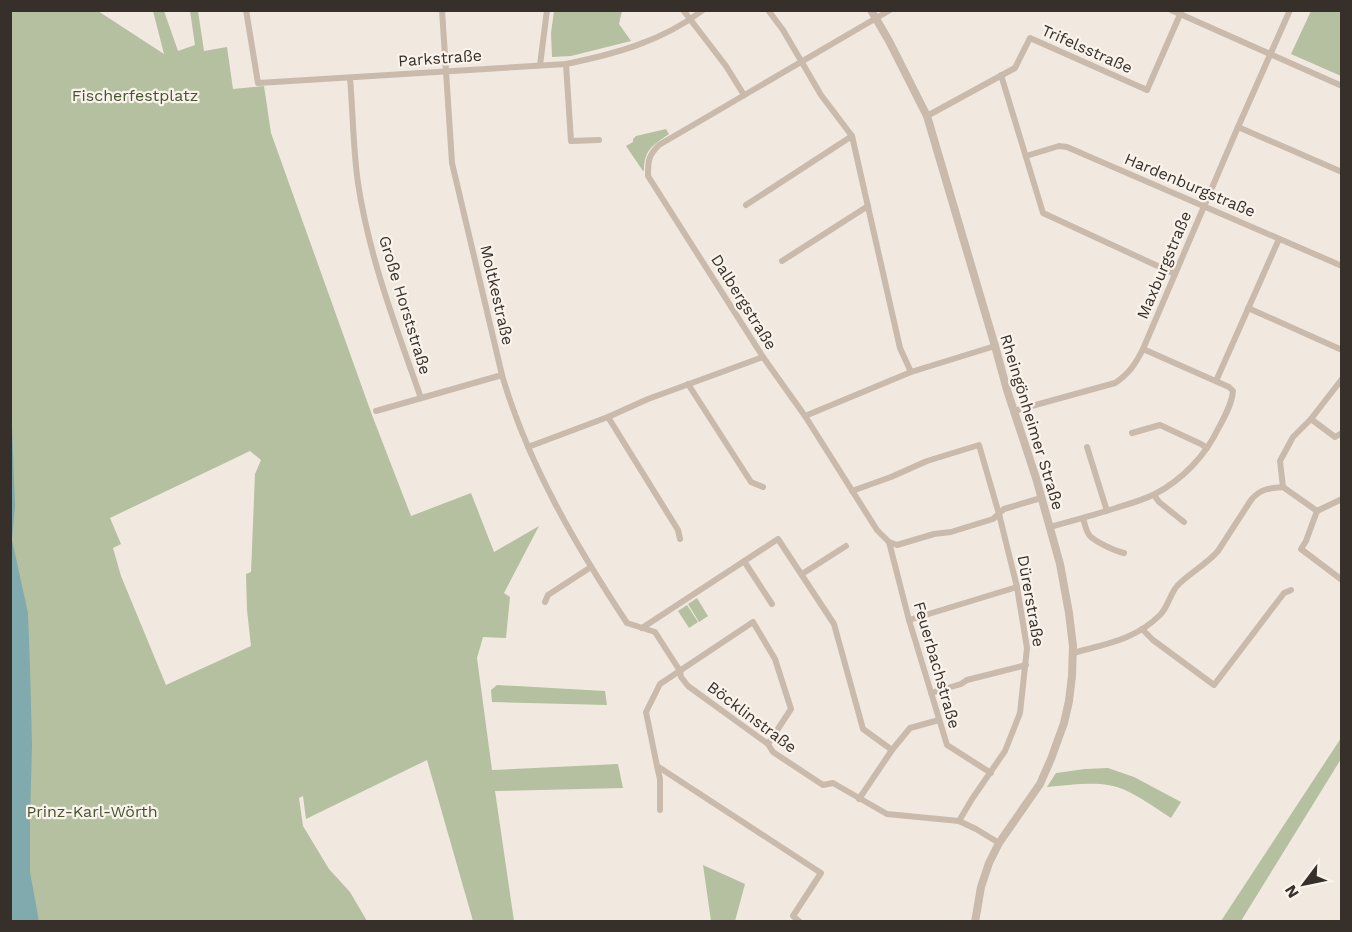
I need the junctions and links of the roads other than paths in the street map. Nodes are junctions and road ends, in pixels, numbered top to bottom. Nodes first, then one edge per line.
1 (246, 10) edge
2 (442, 10) edge
3 (547, 10) edge
4 (683, 10) edge
5 (703, 10) edge
6 (768, 10) edge
7 (871, 10) edge
8 (891, 10) edge
9 (1171, 10) edge
10 (1290, 10) edge
11 (1181, 12) edge
12 (876, 18) junction
13 (690, 20) junction
14 (1270, 55) junction
15 (801, 62) junction
16 (566, 64) junction
17 (540, 65) junction
18 (446, 71) junction
19 (1001, 75) junction
20 (350, 78) junction
21 (1341, 86) edge
22 (744, 95) junction
23 (927, 116) junction
24 (1238, 127) junction
25 (852, 136) junction
26 (599, 140) dead end
27 (1026, 156) junction
28 (1341, 172) edge
29 (746, 205) dead end
30 (1204, 205) junction
31 (868, 206) junction
32 (1279, 239) junction
33 (782, 261) dead end
34 (1341, 266) edge
35 (1175, 274) junction
36 (1248, 308) junction
37 (995, 346) junction
38 (1143, 349) junction
39 (1341, 350) edge
40 (763, 357) junction
41 (911, 372) junction
42 (502, 375) junction
43 (1341, 379) edge
44 (1216, 381) junction
45 (688, 384) junction
46 (420, 398) junction
47 (376, 411) dead end
48 (1014, 411) junction
49 (805, 416) junction
50 (608, 417) junction
51 (1311, 418) junction
52 (1132, 433) dead end
53 (1341, 433) edge
54 (528, 447) junction
55 (1087, 447) dead end
56 (1207, 448) junction
57 (763, 487) dead end
58 (1283, 488) junction
59 (852, 491) junction
60 (1154, 495) junction
61 (1041, 498) junction
62 (1341, 499) edge
63 (1107, 511) junction
64 (1317, 511) junction
65 (999, 514) junction
66 (1083, 518) junction
67 (1184, 522) dead end
68 (1050, 527) junction
69 (680, 539) dead end
70 (889, 542) junction
71 (846, 546) dead end
72 (1124, 553) dead end
73 (744, 561) junction
74 (591, 567) junction
75 (802, 574) junction
76 (1341, 580) edge
77 (1017, 587) junction
78 (1291, 590) dead end
79 (545, 602) dead end
80 (772, 604) dead end
81 (909, 620) junction
82 (642, 628) junction
83 (1142, 629) junction
84 (1072, 653) junction
85 (1026, 665) junction
86 (680, 671) junction
87 (931, 693) junction
88 (939, 720) junction
89 (768, 744) junction
90 (892, 750) junction
91 (657, 766) junction
92 (991, 773) junction
93 (859, 799) junction
94 (660, 810) dead end
95 (959, 821) junction
96 (999, 843) junction
97 (800, 921) edge
98 (975, 921) edge

1 - 20 street, Parkstraße
2 - 18 street, Moltkestraße
3 - 17 street
4 - 13 street
5 - 13 street, Parkstraße
6 - 15 street
7 - 12 street, Rheingönheimer Straße
8 - 12 street, Dalbergstraße
9 - 11 street
10 - 14 street, Maxburgstraße
11 - 14 street
11 - 19 street, Trifelsstraße
12 - 15 street, Dalbergstraße
12 - 23 street, Rheingönheimer Straße
13 - 16 street, Parkstraße
13 - 22 street
14 - 21 street
14 - 24 street, Maxburgstraße
15 - 22 street, Dalbergstraße
15 - 25 street
16 - 17 street, Parkstraße
16 - 26 street
17 - 18 street, Parkstraße
18 - 20 street, Parkstraße
18 - 42 street, Moltkestraße
19 - 23 street, Trifelsstraße
19 - 27 street
20 - 46 street, Große Horststraße
22 - 40 street, Dalbergstraße
23 - 37 street, Rheingönheimer Straße
24 - 28 street
24 - 30 street, Maxburgstraße
25 - 29 street
25 - 31 street
27 - 30 street, Hardenburgstraße
27 - 35 street
30 - 32 street, Hardenburgstraße
30 - 35 street, Maxburgstraße
31 - 33 street
31 - 41 street
32 - 34 street, Hardenburgstraße
32 - 36 street
35 - 38 street, Maxburgstraße
36 - 39 street
36 - 44 street
37 - 41 street
37 - 48 street, Rheingönheimer Straße
38 - 44 street
38 - 48 street, Maxburgstraße
40 - 45 street
40 - 49 street, Dalbergstraße
41 - 49 street
42 - 46 street
42 - 54 street, Moltkestraße
43 - 51 street
44 - 56 street
45 - 50 street
45 - 57 street
46 - 47 street
48 - 61 street, Rheingönheimer Straße
49 - 59 street, Dalbergstraße
50 - 54 street
50 - 69 street
51 - 53 street
51 - 58 street
52 - 56 street
54 - 74 street, Moltkestraße
55 - 63 street
56 - 60 street
58 - 64 street
58 - 83 street
59 - 65 street, Dürerstraße
59 - 70 street, Dalbergstraße
60 - 63 street
60 - 67 street
61 - 65 street
61 - 68 street, Rheingönheimer Straße
62 - 64 street
63 - 66 street
64 - 76 street
65 - 70 street
65 - 77 street, Dürerstraße
66 - 68 street
66 - 72 street
68 - 84 street, Rheingönheimer Straße
70 - 81 street, Feuerbachstraße
71 - 75 street
73 - 75 street
73 - 80 street
73 - 82 street
74 - 79 street
74 - 82 street, Böcklinstraße
75 - 90 street
77 - 81 street
77 - 85 street, Dürerstraße
78 - 83 street
81 - 87 street, Feuerbachstraße
82 - 86 street, Böcklinstraße
83 - 84 street
84 - 96 street, Rheingönheimer Straße
85 - 87 street
85 - 92 street, Dürerstraße
86 - 89 street, Böcklinstraße
86 - 89 street
86 - 91 street
87 - 88 street, Feuerbachstraße
88 - 90 street
88 - 92 street, Feuerbachstraße
89 - 93 street, Böcklinstraße
90 - 93 street
91 - 94 street
91 - 97 street
92 - 95 street, Dürerstraße
93 - 95 street, Böcklinstraße
95 - 96 street, Böcklinstraße
96 - 98 street, Rheingönheimer Straße

